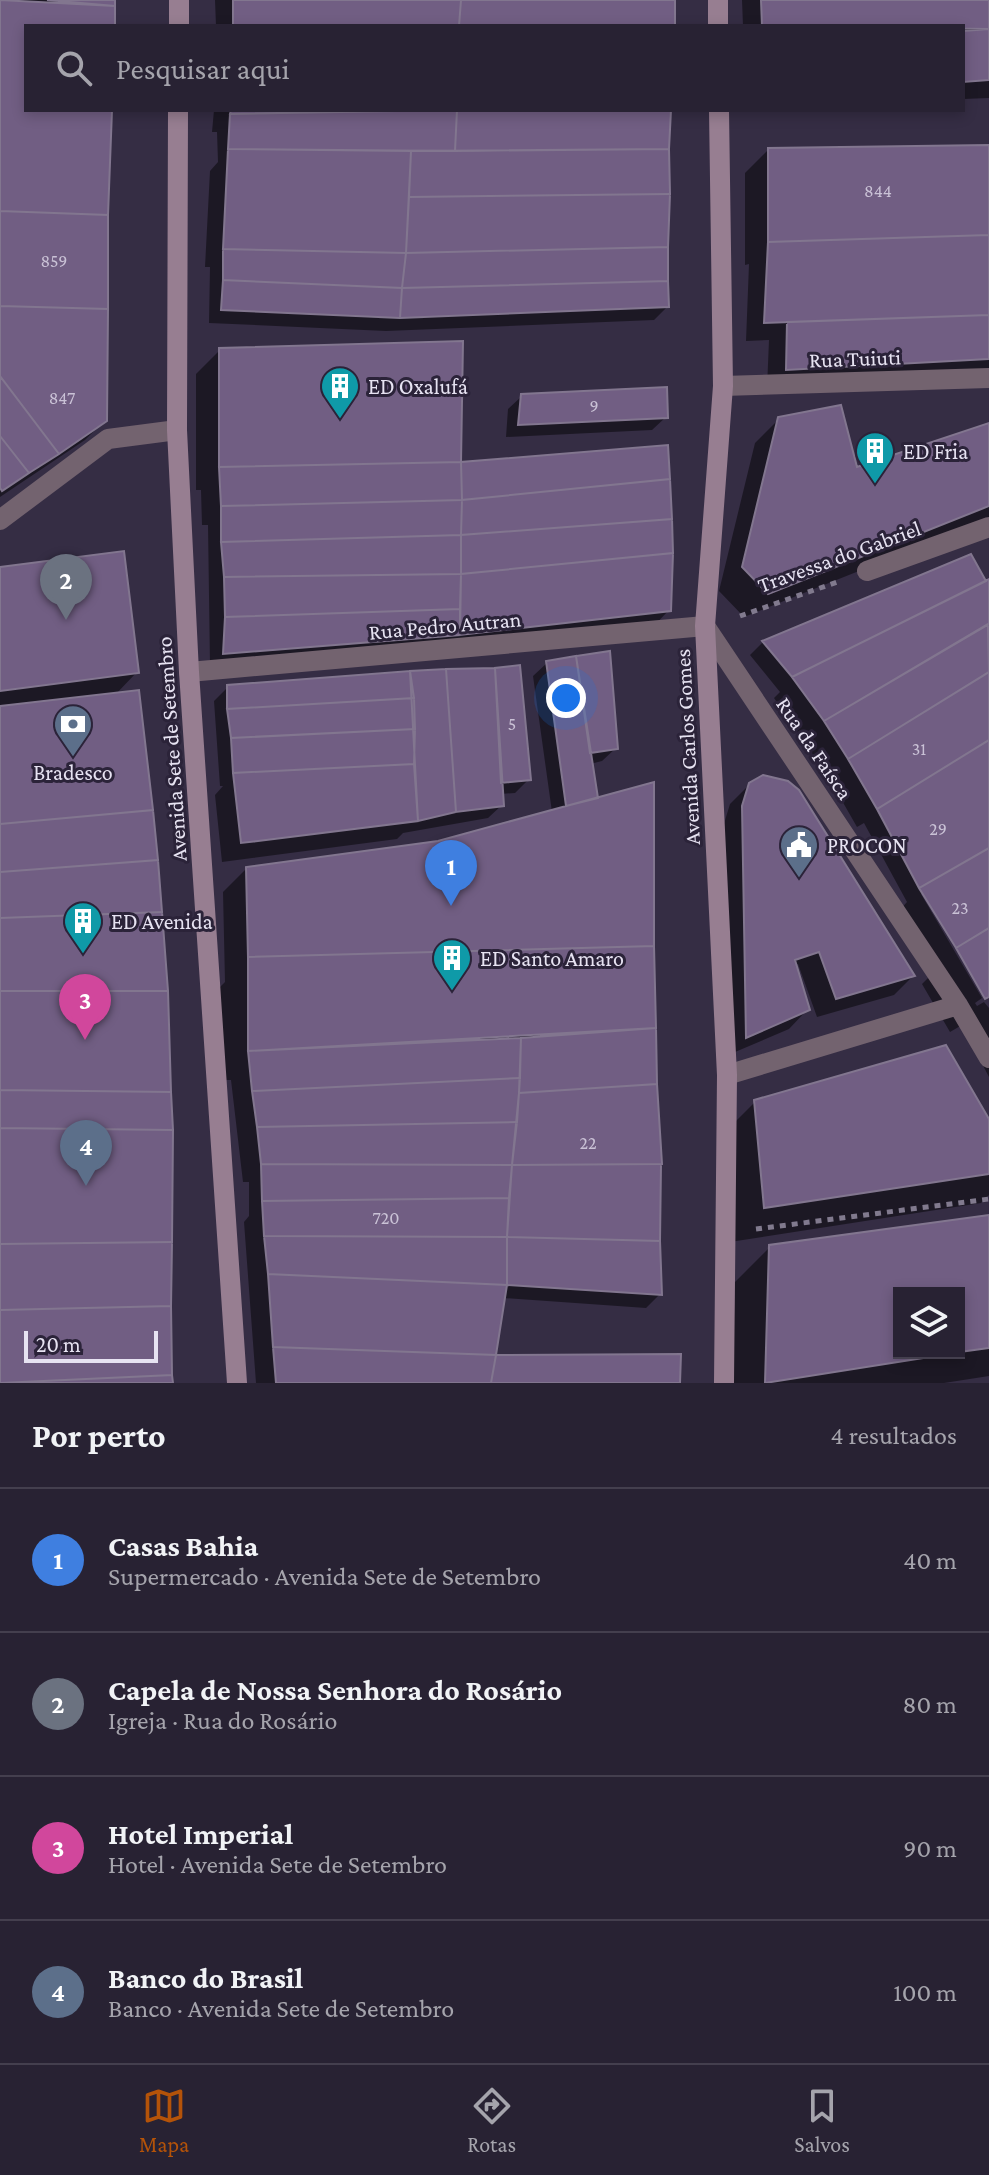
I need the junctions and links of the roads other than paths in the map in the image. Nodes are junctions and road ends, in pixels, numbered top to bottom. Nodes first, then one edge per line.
1 (179, 0) edge
2 (718, 0) edge
3 (179, 24) edge
4 (718, 24) edge
5 (178, 112) edge
6 (719, 112) edge
7 (989, 378) edge
8 (723, 386) junction
9 (177, 430) junction
10 (0, 520) edge
11 (989, 527) edge
12 (867, 571) road end
13 (705, 626) junction
14 (189, 672) junction
15 (958, 1005) junction
16 (989, 1058) edge
17 (727, 1075) junction
18 (237, 1383) edge
19 (724, 1383) edge

1 - 3 main road
2 - 4 main road
5 - 9 main road, Avenida Sete de Setembro
6 - 8 main road, Avenida Carlos Gomes
7 - 8 street, Rua Tuiuti
8 - 13 main road, Avenida Carlos Gomes
9 - 10 street
9 - 14 main road, Avenida Sete de Setembro
11 - 12 street, Travessa do Gabriel
13 - 14 street, Rua Pedro Autran
13 - 15 street, Rua da Faísca
13 - 17 main road, Avenida Carlos Gomes
14 - 18 main road, Avenida Sete de Setembro
15 - 16 street, Rua da Faísca
15 - 17 street
17 - 19 main road, Avenida Carlos Gomes

